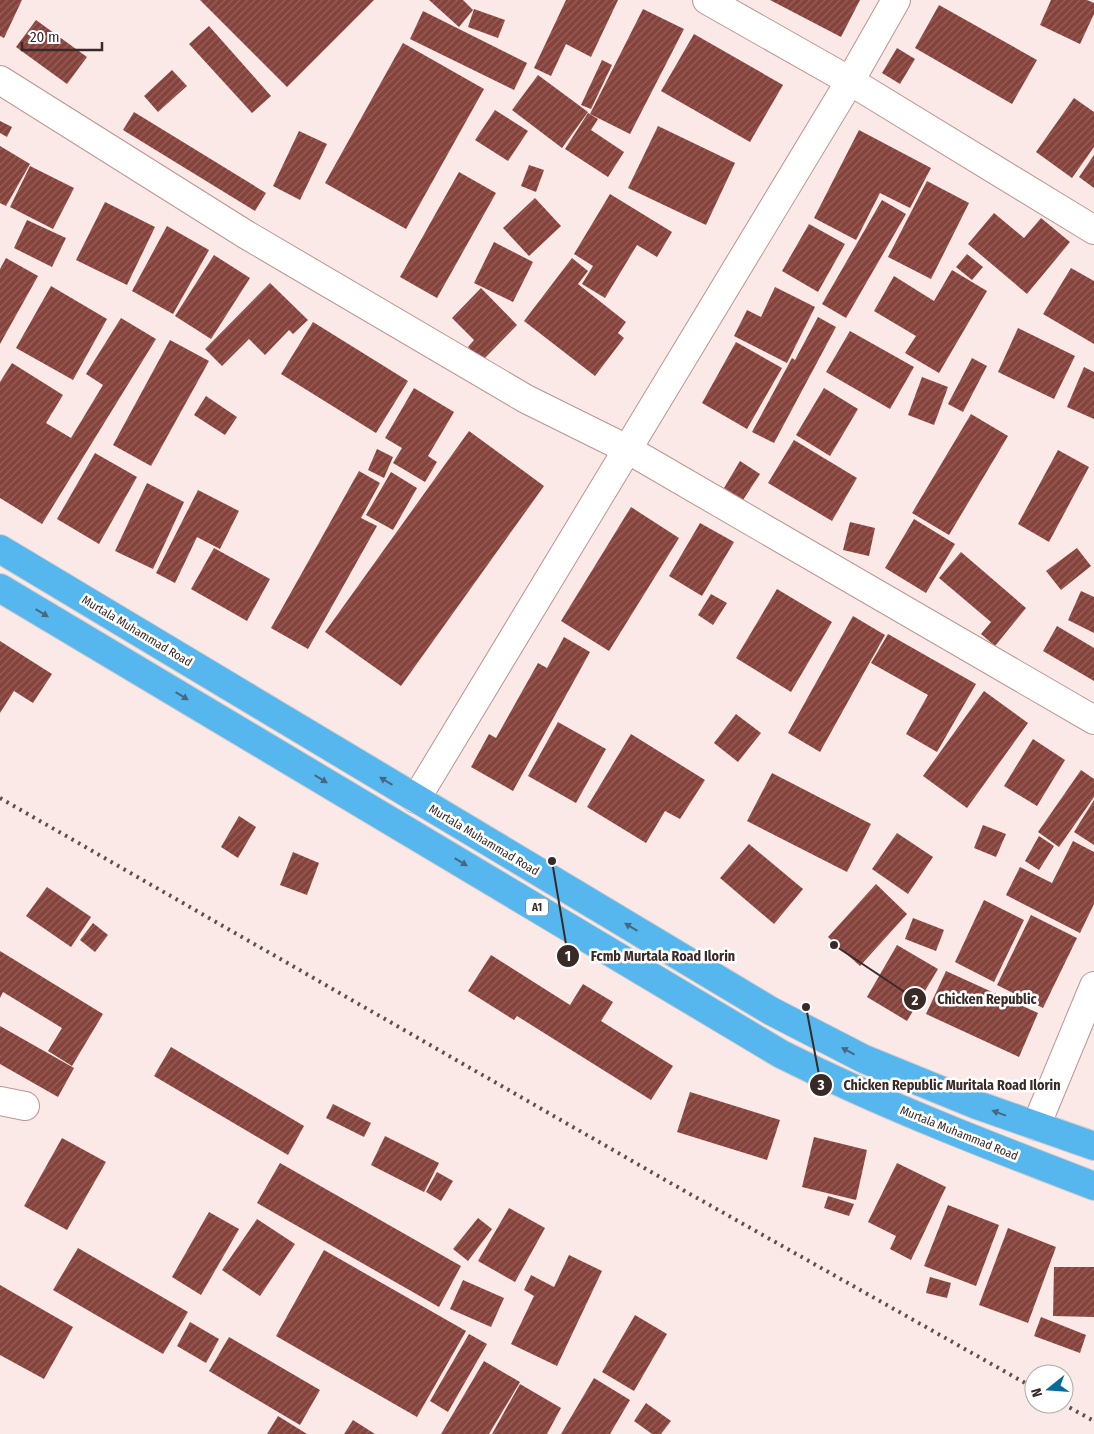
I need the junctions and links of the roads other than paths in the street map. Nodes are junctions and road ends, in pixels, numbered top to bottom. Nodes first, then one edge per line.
1 (706, 0) edge
2 (896, 0) edge
3 (0, 80) edge
4 (850, 81) junction
5 (1094, 230) edge
6 (627, 450) junction
7 (0, 549) edge
8 (0, 588) edge
9 (1094, 720) edge
10 (416, 799) junction
11 (1094, 986) edge
12 (1036, 1126) junction
13 (1094, 1146) edge
14 (1094, 1186) edge

1 - 4 street
2 - 4 street
3 - 6 street
4 - 5 street
4 - 6 street
6 - 9 street
6 - 10 street
10 -> 7 highway, Murtala Muhammad Road / A1
8 -> 14 highway, Murtala Muhammad Road / A1
12 -> 10 highway, Murtala Muhammad Road / A1
11 - 12 street
12 - 13 highway, Murtala Muhammad Road / A1

